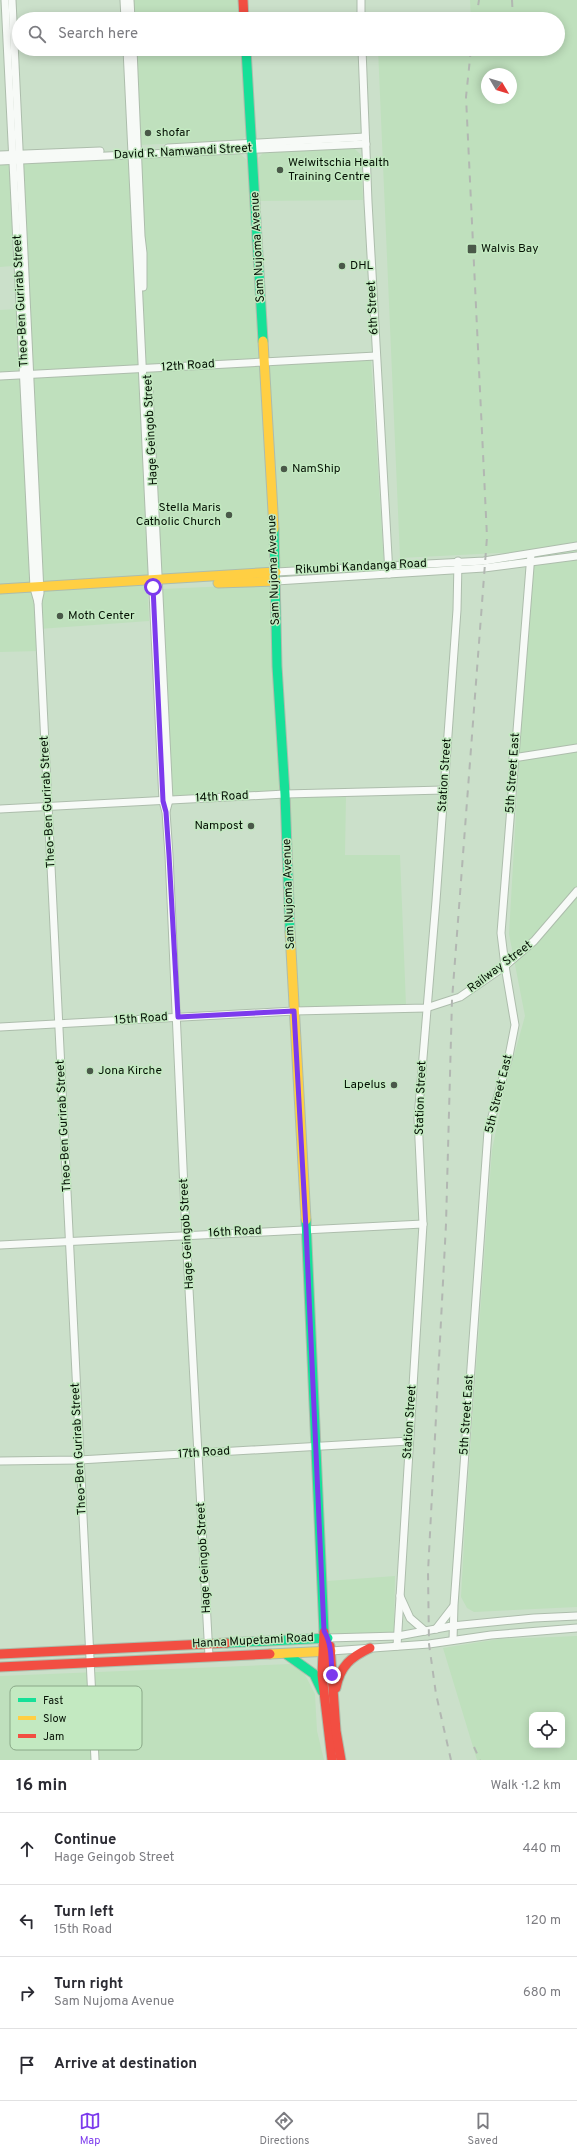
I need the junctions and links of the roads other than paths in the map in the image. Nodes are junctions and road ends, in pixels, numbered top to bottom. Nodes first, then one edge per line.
1 (5, 0) edge
2 (12, 0) edge
3 (124, 0) edge
4 (130, 0) edge
5 (243, 0) edge
6 (249, 0) edge
7 (361, 0) edge
8 (12, 12) edge
9 (125, 12) edge
10 (131, 12) edge
11 (244, 12) edge
12 (250, 12) edge
13 (361, 12) edge
14 (13, 56) edge
15 (128, 56) edge
16 (133, 56) edge
17 (247, 56) edge
18 (251, 56) edge
19 (362, 56) edge
20 (365, 141) junction
21 (254, 148) junction
22 (135, 152) junction
23 (0, 155) edge
24 (16, 158) junction
25 (0, 162) edge
26 (376, 356) junction
27 (264, 360) junction
28 (145, 369) junction
29 (27, 375) junction
30 (0, 376) edge
31 (577, 546) edge
32 (531, 554) junction
33 (577, 556) edge
34 (458, 561) junction
35 (530, 563) junction
36 (388, 566) junction
37 (458, 569) junction
38 (389, 574) junction
39 (276, 577) junction
40 (156, 584) junction
41 (0, 589) edge
42 (37, 593) junction
43 (0, 595) edge
44 (577, 748) edge
45 (514, 758) junction
46 (444, 790) junction
47 (285, 794) junction
48 (166, 800) junction
49 (48, 806) junction
50 (0, 809) edge
51 (577, 891) edge
52 (505, 966) junction
53 (426, 1008) junction
54 (294, 1011) junction
55 (178, 1017) junction
56 (58, 1024) junction
57 (0, 1027) edge
58 (423, 1224) junction
59 (306, 1229) junction
60 (186, 1234) junction
61 (70, 1242) junction
62 (0, 1245) edge
63 (409, 1440) junction
64 (316, 1445) junction
65 (198, 1454) junction
66 (79, 1460) junction
67 (0, 1461) edge
68 (399, 1594) junction
69 (454, 1605) junction
70 (577, 1616) edge
71 (452, 1626) junction
72 (577, 1628) edge
73 (436, 1629) junction
74 (425, 1631) junction
75 (325, 1636) junction
76 (398, 1636) junction
77 (453, 1640) junction
78 (209, 1643) junction
79 (397, 1646) junction
80 (370, 1648) junction
81 (90, 1649) junction
82 (327, 1651) junction
83 (0, 1654) edge
84 (286, 1654) junction
85 (209, 1656) junction
86 (91, 1663) junction
87 (0, 1667) edge
88 (92, 1686) edge
89 (329, 1702) junction
90 (94, 1750) edge
91 (94, 1760) edge
92 (332, 1760) edge
93 (341, 1760) edge

1 - 24 street, Theo-Ben Gurirab Street
2 - 8 street, Theo-Ben Gurirab Street
3 - 9 street
4 - 10 street
5 - 11 main road
6 - 12 main road
7 - 13 street
14 - 24 street, Theo-Ben Gurirab Street
15 - 22 street, Hage Geingob Street
16 - 22 street, Hage Geingob Street
17 - 21 main road, Sam Nujoma Avenue
18 - 21 main road, Sam Nujoma Avenue
19 - 20 street, 6th Street
20 - 21 street, David R. Namwandi Street
20 - 26 street, 6th Street
21 - 22 street, David R. Namwandi Street
21 - 27 main road, Sam Nujoma Avenue
22 - 24 street, David R. Namwandi Street
22 - 28 street, Hage Geingob Street
23 - 24 street, David R. Namwandi Street
24 - 25 street, David R. Namwandi Street
24 - 29 street, Theo-Ben Gurirab Street
26 - 27 street, 12th Road
26 - 36 street, 6th Street
27 - 28 street, 12th Road
27 - 39 main road, Sam Nujoma Avenue
28 - 29 street, 12th Road
28 - 40 street, Hage Geingob Street
29 - 30 street, 12th Road
29 - 42 street, Theo-Ben Gurirab Street
31 - 32 street, Rikumbi Kandanga Road
32 - 34 street, Rikumbi Kandanga Road
32 - 35 street, 5th Street East
33 - 35 street, Rikumbi Kandanga Road
34 - 36 street, Rikumbi Kandanga Road
34 - 37 street, Station Street
35 - 37 street, Rikumbi Kandanga Road
35 - 45 street, 5th Street East
36 - 38 street, 6th Street
36 - 39 street, Rikumbi Kandanga Road
37 - 38 street, Rikumbi Kandanga Road
37 - 46 street, Station Street
38 - 39 street, Rikumbi Kandanga Road
39 - 40 main road, Rikumbi Kandanga Road
39 - 47 main road, Sam Nujoma Avenue
40 - 42 main road, Rikumbi Kandanga Road
40 - 48 street, Hage Geingob Street
41 - 42 main road, Rikumbi Kandanga Road
42 - 43 main road, Rikumbi Kandanga Road
42 - 49 street, Theo-Ben Gurirab Street
44 - 45 street
45 - 52 street, 5th Street East
46 - 47 street, 14th Road
46 - 53 street, Station Street
47 - 48 street, 14th Road
47 - 54 main road, Sam Nujoma Avenue
48 - 49 street, 14th Road
48 - 55 street, Hage Geingob Street
49 - 50 street, 14th Road
49 - 56 street, Theo-Ben Gurirab Street
51 - 52 street, Railway Street
52 - 53 street, Railway Street
52 - 69 street, 5th Street East
53 - 54 street, 15th Road
53 - 58 street, Station Street
54 - 55 street, 15th Road
54 - 59 main road, Sam Nujoma Avenue
55 - 56 street, 15th Road
55 - 60 street, Hage Geingob Street
56 - 57 street, 15th Road
56 - 61 street, Theo-Ben Gurirab Street
58 - 59 street, 16th Road
58 - 63 street, Station Street
59 - 60 street, 16th Road
59 - 64 main road, Sam Nujoma Avenue
60 - 61 street, 16th Road
60 - 65 street, Hage Geingob Street
61 - 62 street, 16th Road
61 - 66 street, Theo-Ben Gurirab Street
63 - 64 street, 17th Road
63 - 68 street, Station Street
64 - 65 street, 17th Road
64 - 75 main road, Sam Nujoma Avenue
65 - 66 street, 17th Road
65 - 78 street, Hage Geingob Street
66 - 67 street, 17th Road
66 - 81 street, Theo-Ben Gurirab Street
68 - 74 street
68 - 76 street, Station Street
69 - 71 street, 5th Street East
69 - 73 street
70 - 71 street, Hanna Mupetami Road
71 - 73 street, Hanna Mupetami Road
71 - 77 street, 5th Street East
72 - 77 street, Hanna Mupetami Road
73 - 74 street, Hanna Mupetami Road
74 - 76 street, Hanna Mupetami Road
75 - 76 street, Hanna Mupetami Road
75 - 78 main road, Hanna Mupetami Road
75 - 82 main road, Sam Nujoma Avenue
76 - 79 street, Station Street
77 - 79 street, Hanna Mupetami Road
78 - 81 main road, Hanna Mupetami Road
78 - 85 street, Hage Geingob Street
79 - 80 street, Hanna Mupetami Road
80 - 82 street, Hanna Mupetami Road
80 - 89 main road
81 - 83 main road, Hanna Mupetami Road
81 - 86 street, Theo-Ben Gurirab Street
82 - 84 main road, Hanna Mupetami Road
82 - 89 main road, Sam Nujoma Avenue
84 - 85 main road, Hanna Mupetami Road
84 - 89 main road
85 - 86 main road, Hanna Mupetami Road
86 - 87 main road, Hanna Mupetami Road
86 - 88 street, Theo-Ben Gurirab Street
89 - 92 main road, Sam Nujoma Avenue
89 - 93 main road, Sam Nujoma Avenue
90 - 91 street, Theo-Ben Gurirab Street

